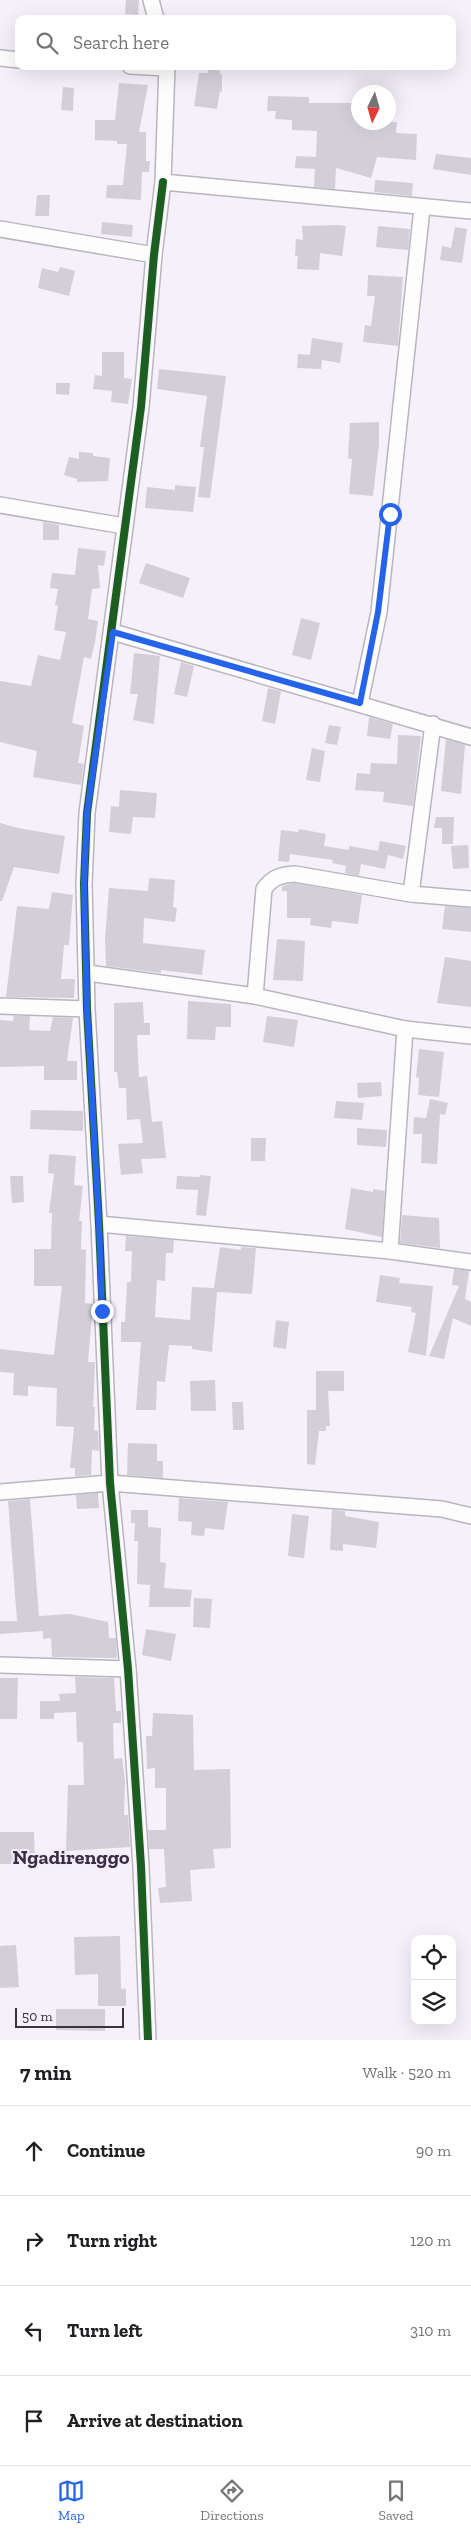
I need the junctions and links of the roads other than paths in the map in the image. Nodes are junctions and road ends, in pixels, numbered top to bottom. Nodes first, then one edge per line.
1 (151, 0) edge
2 (155, 15) edge
3 (0, 58) edge
4 (15, 60) edge
5 (167, 70) edge
6 (163, 182) junction
7 (422, 208) junction
8 (471, 211) edge
9 (0, 229) edge
10 (154, 255) junction
11 (0, 505) edge
12 (124, 526) junction
13 (113, 632) junction
14 (360, 703) junction
15 (432, 724) junction
16 (471, 737) edge
17 (411, 894) junction
18 (471, 899) edge
19 (88, 973) junction
20 (255, 996) junction
21 (0, 1006) edge
22 (87, 1009) junction
23 (405, 1029) junction
24 (471, 1036) edge
25 (99, 1224) junction
26 (390, 1251) junction
27 (471, 1262) edge
28 (110, 1483) junction
29 (0, 1492) edge
30 (471, 1516) edge
31 (0, 1665) edge
32 (128, 1669) junction
33 (148, 2040) edge

1 - 2 street
3 - 4 street
5 - 6 street
6 - 7 street
6 - 10 street
7 - 8 street
7 - 14 street
9 - 10 street
10 - 12 street
11 - 12 street
12 - 13 street
13 - 14 street
13 - 19 street
14 - 15 street
15 - 16 street
15 - 17 street
17 - 18 street
17 - 20 street
19 - 20 street
19 - 22 street
20 - 23 street
21 - 22 street
22 - 25 street
23 - 24 street
23 - 26 street
25 - 26 street
25 - 28 street
26 - 27 street
28 - 29 street
28 - 30 street
28 - 32 street
31 - 32 street
32 - 33 street

